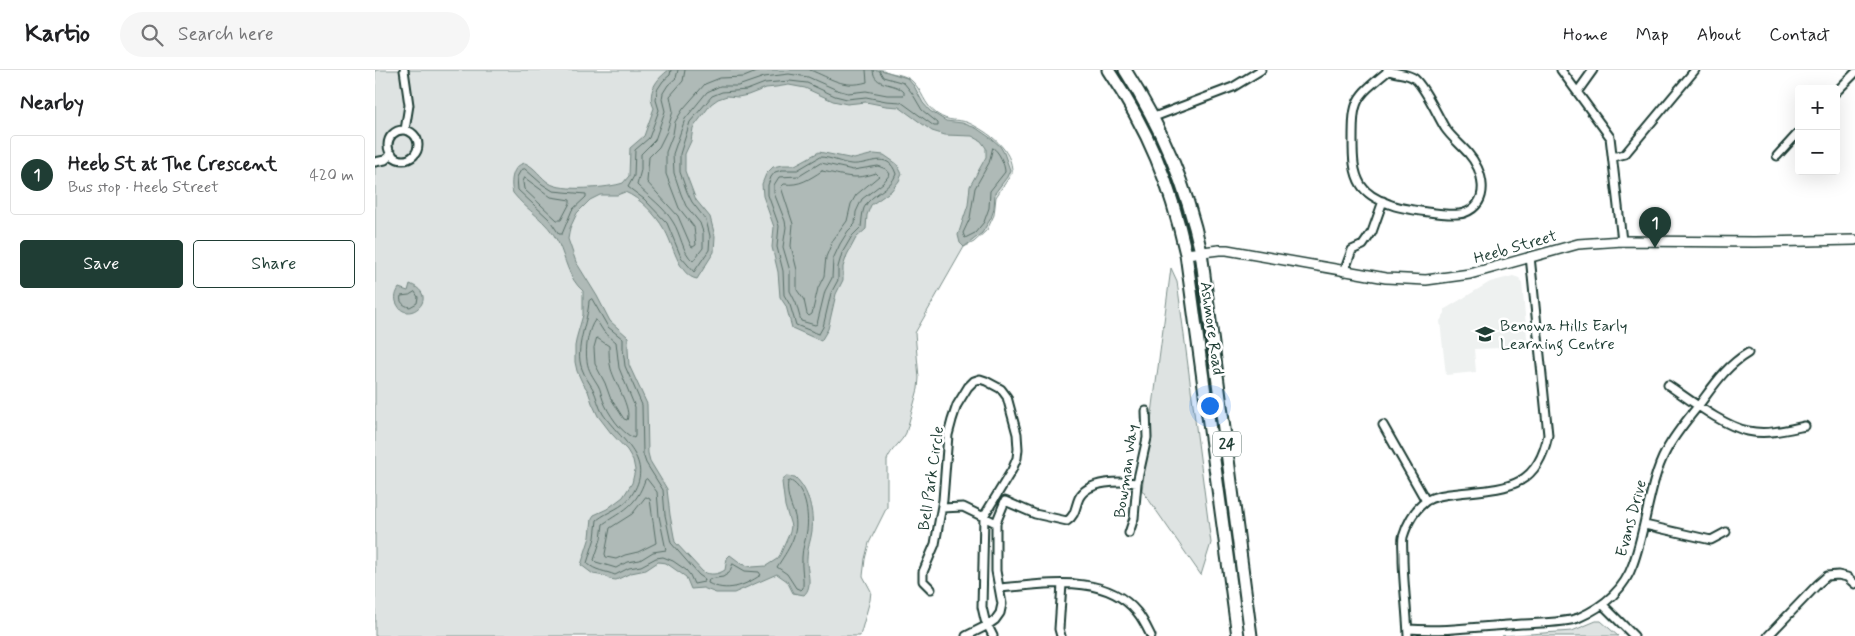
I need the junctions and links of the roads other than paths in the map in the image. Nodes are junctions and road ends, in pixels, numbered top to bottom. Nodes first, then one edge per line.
1 (400, 70) edge
2 (404, 70) edge
3 (1108, 70) edge
4 (1125, 70) edge
5 (1261, 70) edge
6 (1561, 70) edge
7 (1593, 70) edge
8 (1695, 70) edge
9 (1387, 71) edge
10 (1855, 73) edge
11 (1248, 74) edge
12 (1840, 88) edge
13 (1578, 91) junction
14 (408, 92) junction
15 (1154, 117) junction
16 (405, 130) junction
17 (1795, 136) edge
18 (392, 154) junction
19 (1777, 156) dead end
20 (1613, 157) junction
21 (378, 161) edge
22 (1383, 202) junction
23 (1855, 240) edge
24 (1622, 241) junction
25 (1201, 252) junction
26 (1186, 254) junction
27 (1530, 256) junction
28 (1344, 272) junction
29 (1748, 354) dead end
30 (1668, 385) dead end
31 (1698, 406) junction
32 (1146, 411) dead end
33 (1383, 425) dead end
34 (1805, 426) dead end
35 (1137, 483) junction
36 (1426, 501) junction
37 (942, 508) junction
38 (984, 516) junction
39 (997, 523) junction
40 (1645, 525) junction
41 (1726, 532) dead end
42 (1129, 533) dead end
43 (1063, 584) junction
44 (1855, 584) edge
45 (999, 588) junction
46 (931, 589) dead end
47 (1603, 605) junction
48 (988, 625) junction
49 (1408, 633) edge
50 (966, 636) edge
51 (993, 636) edge
52 (1061, 636) edge
53 (1151, 636) edge
54 (1237, 636) edge
55 (1251, 636) edge
56 (1634, 636) edge
57 (1768, 636) edge

1 - 14 street
2 - 14 street
3 - 26 main road, Ashmore Road / 24
4 - 15 main road, Ashmore Road / 24
5 - 11 street
6 - 13 street
7 - 13 street
8 - 20 street
9 - 22 street
9 - 22 street
10 - 12 street
11 - 15 street
13 - 20 street
14 - 16 street
15 - 25 main road, Ashmore Road / 24
16 - 18 street
16 - 18 street
17 - 19 street
18 - 21 street
20 - 24 street
22 - 28 street
23 - 24 street, Heeb Street
24 - 27 street, Heeb Street
25 - 26 street, Heeb Street
25 - 28 street, Heeb Street
25 - 55 main road, Ashmore Road / 24
26 - 54 main road, Ashmore Road / 24
27 - 28 street, Heeb Street
27 - 36 street
29 - 31 street, Evans Drive
30 - 31 street
31 - 34 street
31 - 40 street, Evans Drive
32 - 35 street, Bowman Way
33 - 36 street
35 - 39 street
35 - 42 street, Bowman Way
36 - 49 street
37 - 38 street
37 - 38 street, Bell Park Circle
37 - 46 street, Bell Park Circle
38 - 39 street
38 - 48 street
39 - 45 street
40 - 41 street
40 - 47 street, Evans Drive
43 - 45 street
43 - 52 street
43 - 53 street
44 - 57 street
45 - 48 street
47 - 49 street, Evans Drive
47 - 56 street
48 - 50 street
48 - 51 street

